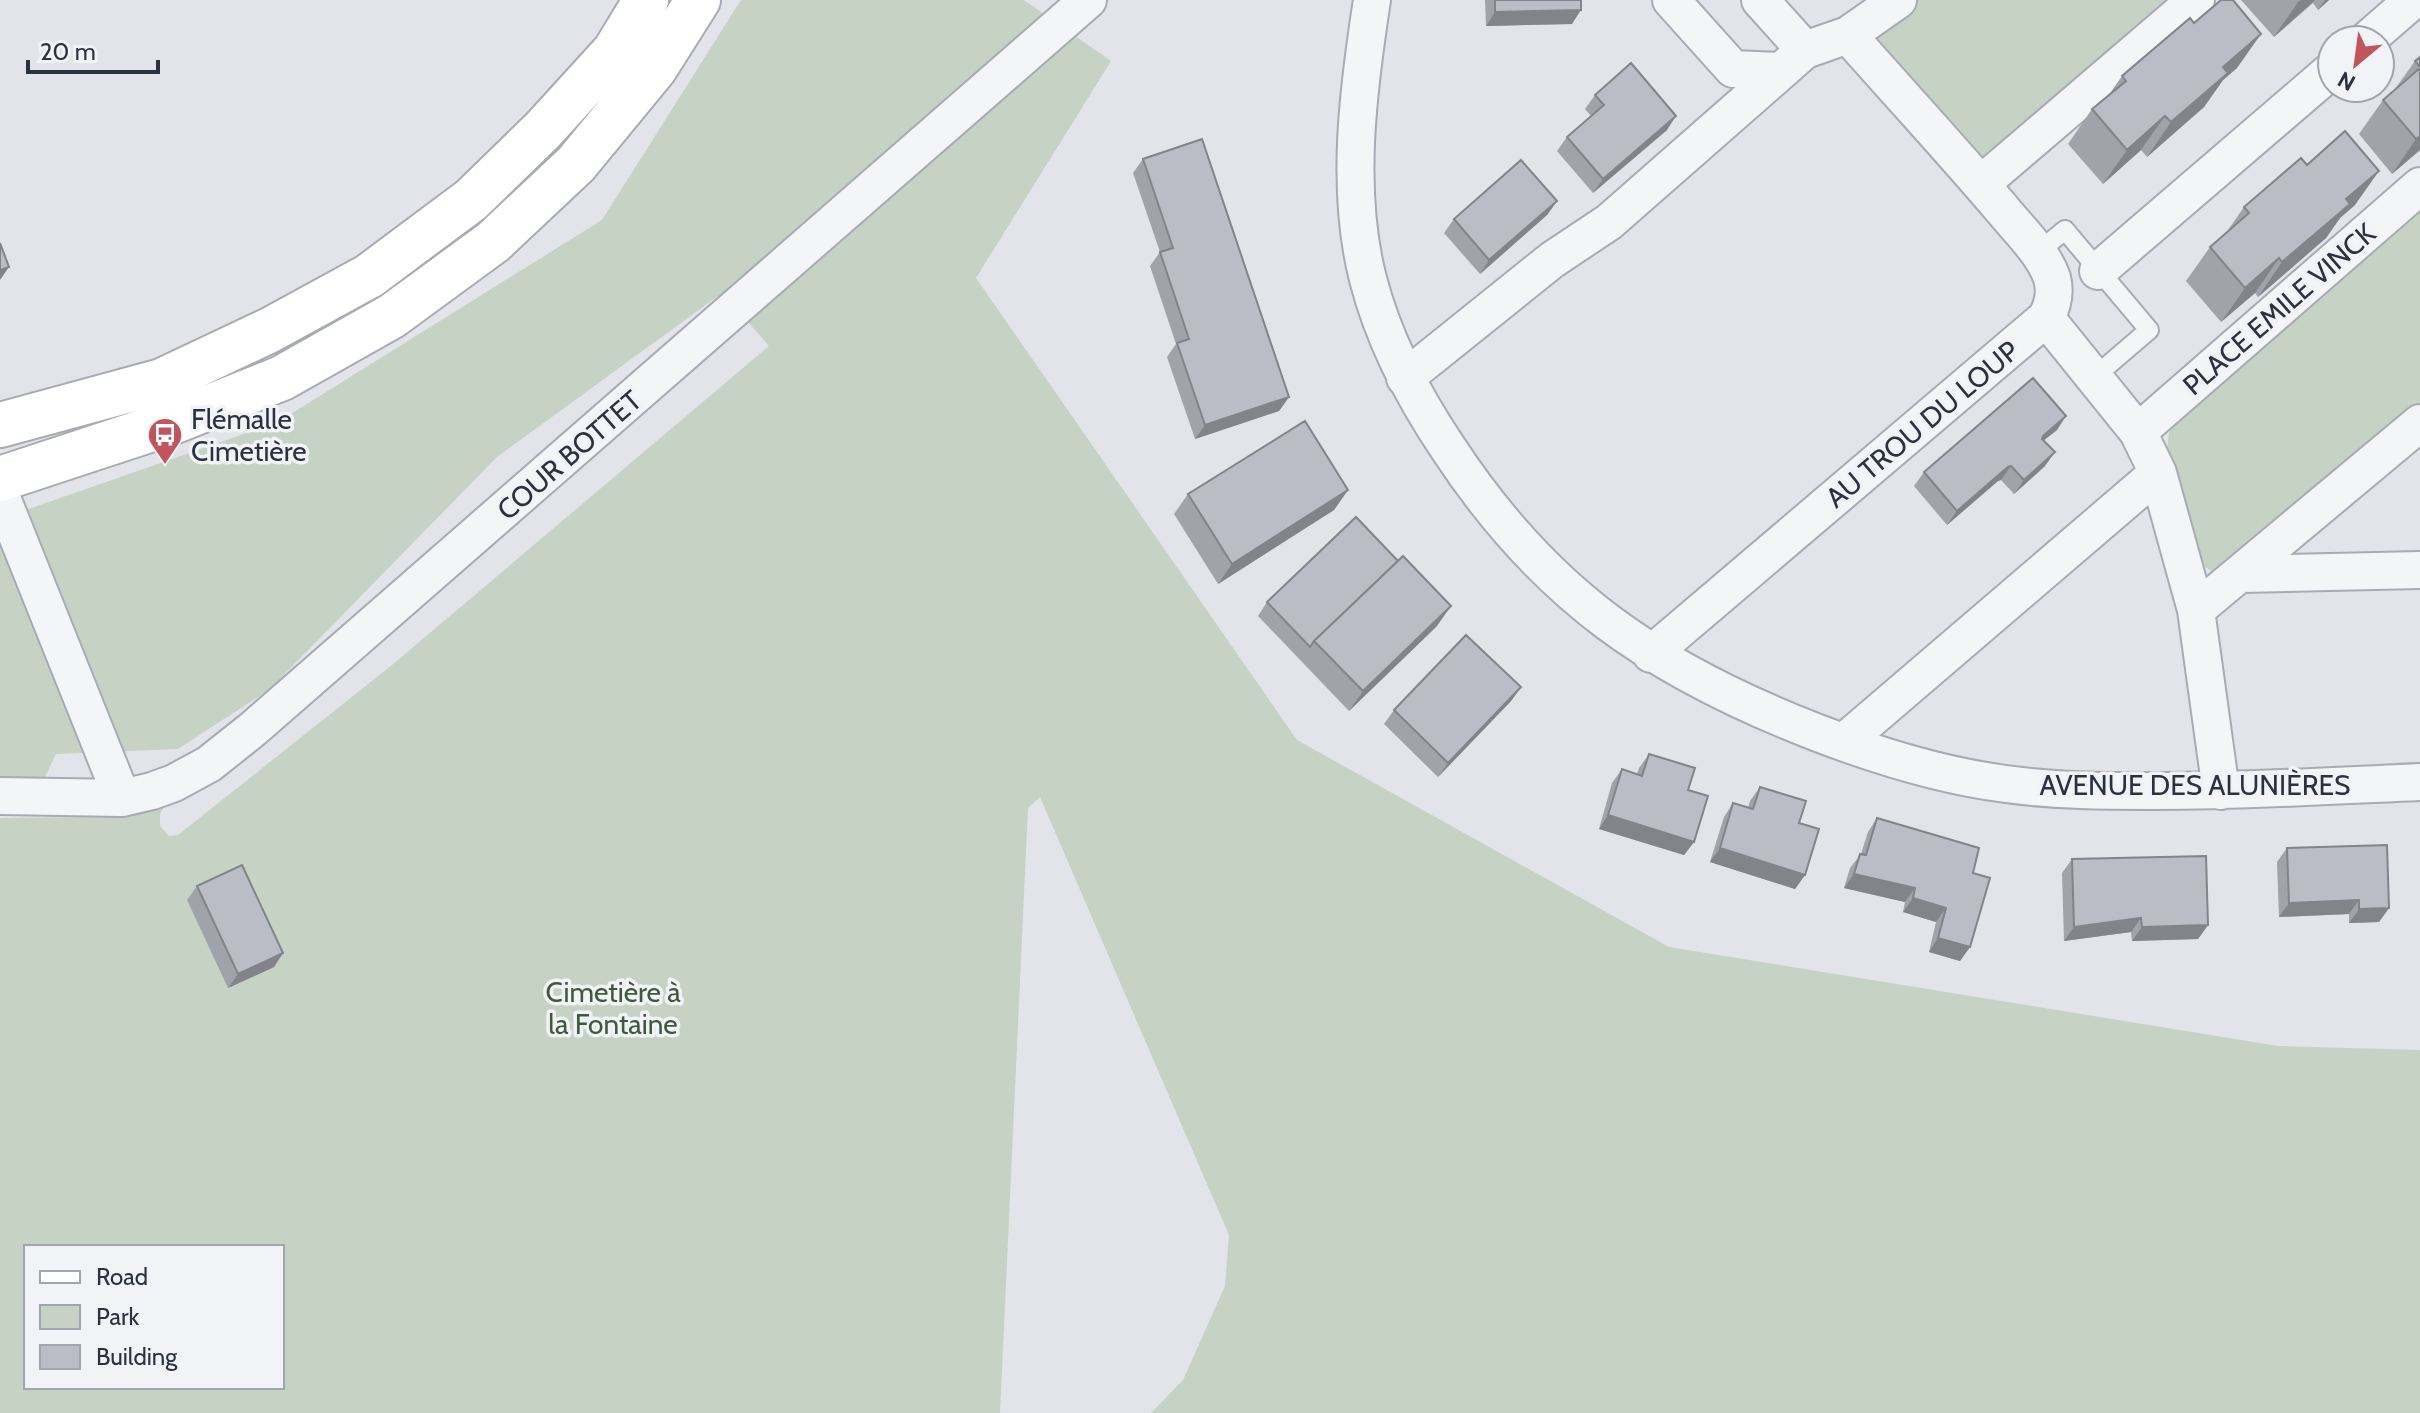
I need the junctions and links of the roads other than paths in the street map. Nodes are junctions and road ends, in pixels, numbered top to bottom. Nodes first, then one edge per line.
1 (646, 0) edge
2 (698, 0) edge
3 (1088, 0) edge
4 (1372, 0) edge
5 (1671, 0) edge
6 (1760, 0) edge
7 (1898, 0) edge
8 (2196, 0) edge
9 (2413, 0) edge
10 (2385, 24) edge
11 (1848, 35) junction
12 (1792, 60) junction
13 (2316, 84) edge
14 (1981, 184) junction
15 (2420, 186) edge
16 (2038, 252) junction
17 (2098, 271) junction
18 (2046, 318) junction
19 (1405, 378) junction
20 (2093, 378) junction
21 (2420, 423) edge
22 (0, 425) edge
23 (2138, 432) junction
24 (2158, 473) junction
25 (0, 479) edge
26 (0, 493) edge
27 (2420, 570) edge
28 (2240, 574) junction
29 (2196, 610) junction
30 (1651, 654) junction
31 (1844, 742) junction
32 (2420, 782) edge
33 (2221, 791) junction
34 (0, 796) edge
35 (122, 798) junction

1 - 22 main road
2 - 25 main road
3 - 35 street, COUR BOTTET
4 - 19 street, AVENUE DES ALUNIÈRES
5 - 12 street
6 - 12 street
7 - 11 street
8 - 14 street
9 - 10 street
11 - 12 street
11 - 14 street
12 - 19 street
13 - 17 street
14 - 16 street
15 - 23 street, PLACE EMILE VINCK
16 - 17 lane
16 - 18 street
17 - 20 lane
18 - 20 street, AU TROU DU LOUP
18 - 30 street, AU TROU DU LOUP
19 - 30 street, AVENUE DES ALUNIÈRES
20 - 23 street, AU TROU DU LOUP
21 - 28 street
23 - 24 street, AU TROU DU LOUP
24 - 29 street, AU TROU DU LOUP
24 - 31 street
26 - 35 street
27 - 28 street
28 - 29 street
29 - 33 street, AU TROU DU LOUP
30 - 31 street, AVENUE DES ALUNIÈRES
31 - 33 street, AVENUE DES ALUNIÈRES
32 - 33 street, AVENUE DES ALUNIÈRES
34 - 35 street, COUR BOTTET

